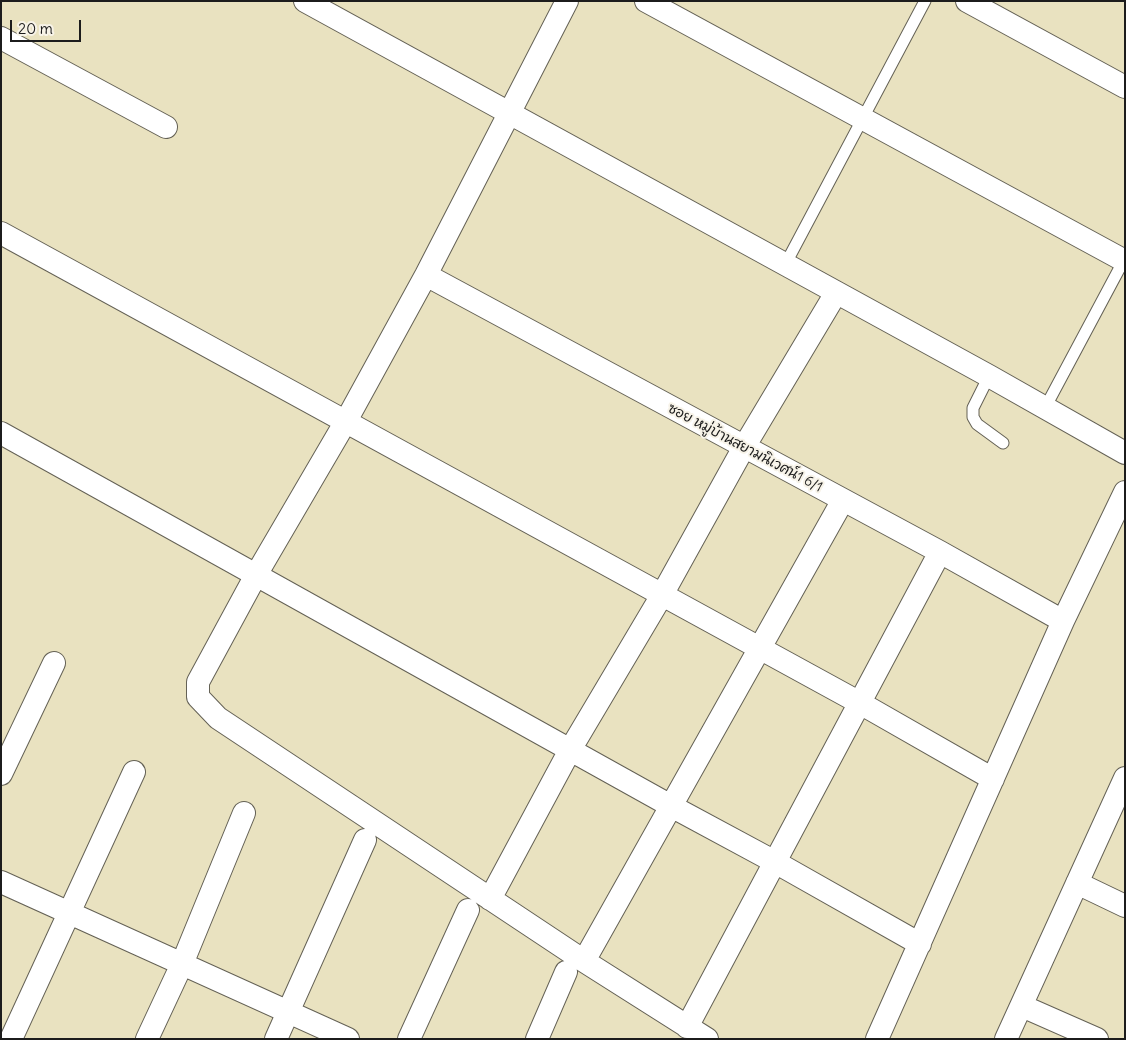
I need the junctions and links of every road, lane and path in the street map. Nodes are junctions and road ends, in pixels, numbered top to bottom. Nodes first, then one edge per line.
1 (305, 1) edge
2 (567, 1) edge
3 (646, 1) edge
4 (925, 1) edge
5 (967, 1) edge
6 (1, 38) edge
7 (1125, 87) edge
8 (509, 113) junction
9 (862, 118) junction
10 (166, 128) dead end
11 (1, 233) edge
12 (1124, 260) edge
13 (785, 264) junction
14 (426, 275) junction
15 (836, 293) junction
16 (989, 376) junction
17 (1045, 408) junction
18 (346, 421) junction
19 (1, 434) edge
20 (1003, 443) dead end
21 (744, 447) junction
22 (1125, 453) edge
23 (1125, 492) edge
24 (842, 500) junction
25 (940, 552) junction
26 (256, 575) junction
27 (662, 595) junction
28 (1063, 621) junction
29 (759, 649) junction
30 (54, 663) dead end
31 (860, 703) junction
32 (570, 750) junction
33 (134, 772) dead end
34 (1, 774) edge
35 (1125, 778) edge
36 (993, 779) junction
37 (671, 806) junction
38 (244, 814) dead end
39 (365, 840) dead end
40 (775, 862) junction
41 (1, 882) edge
42 (1077, 883) junction
43 (490, 899) junction
44 (1125, 906) edge
45 (468, 910) dead end
46 (70, 913) junction
47 (920, 944) junction
48 (182, 964) junction
49 (575, 966) junction
50 (1022, 1006) junction
51 (287, 1011) junction
52 (687, 1027) junction
53 (11, 1039) edge
54 (148, 1039) edge
55 (276, 1039) edge
56 (348, 1039) edge
57 (409, 1039) edge
58 (537, 1039) edge
59 (707, 1039) edge
60 (877, 1039) edge
61 (1006, 1039) edge
62 (1097, 1039) edge

1 - 8 street
2 - 8 street
3 - 9 street
4 - 9 lane
5 - 7 street
6 - 10 street
8 - 13 street
8 - 14 street
9 - 12 street
9 - 13 lane
11 - 18 street
12 - 17 lane
13 - 15 street
14 - 18 street
14 - 21 street, ซอย หมู่บ้านสยามนิเวศน์1 6/1
15 - 16 street
15 - 21 street
16 - 17 street
16 - 20 lane
17 - 22 street
18 - 26 street
18 - 27 street
19 - 26 street
21 - 24 street, ซอย หมู่บ้านสยามนิเวศน์1 6/1
21 - 27 street
23 - 28 street
24 - 25 street, ซอย หมู่บ้านสยามนิเวศน์1 6/1
24 - 29 street
25 - 28 street, ซอย หมู่บ้านสยามนิเวศน์1 6/1
25 - 31 street
26 - 32 street
26 - 43 street
27 - 29 street
27 - 32 street
28 - 36 street
29 - 31 street
29 - 37 street
30 - 34 street
31 - 36 street
31 - 40 street
32 - 37 street
32 - 43 street
33 - 46 street
35 - 42 street
36 - 47 street
37 - 40 street
37 - 49 street
38 - 48 street
39 - 51 street
40 - 47 street
40 - 52 street
41 - 46 street
42 - 44 street
42 - 50 street
43 - 49 street
45 - 57 street
46 - 48 street
46 - 53 street
47 - 60 street
48 - 51 street
48 - 54 street
49 - 52 street
49 - 58 street
50 - 61 street
50 - 62 street
51 - 55 street
51 - 56 street
52 - 59 street

